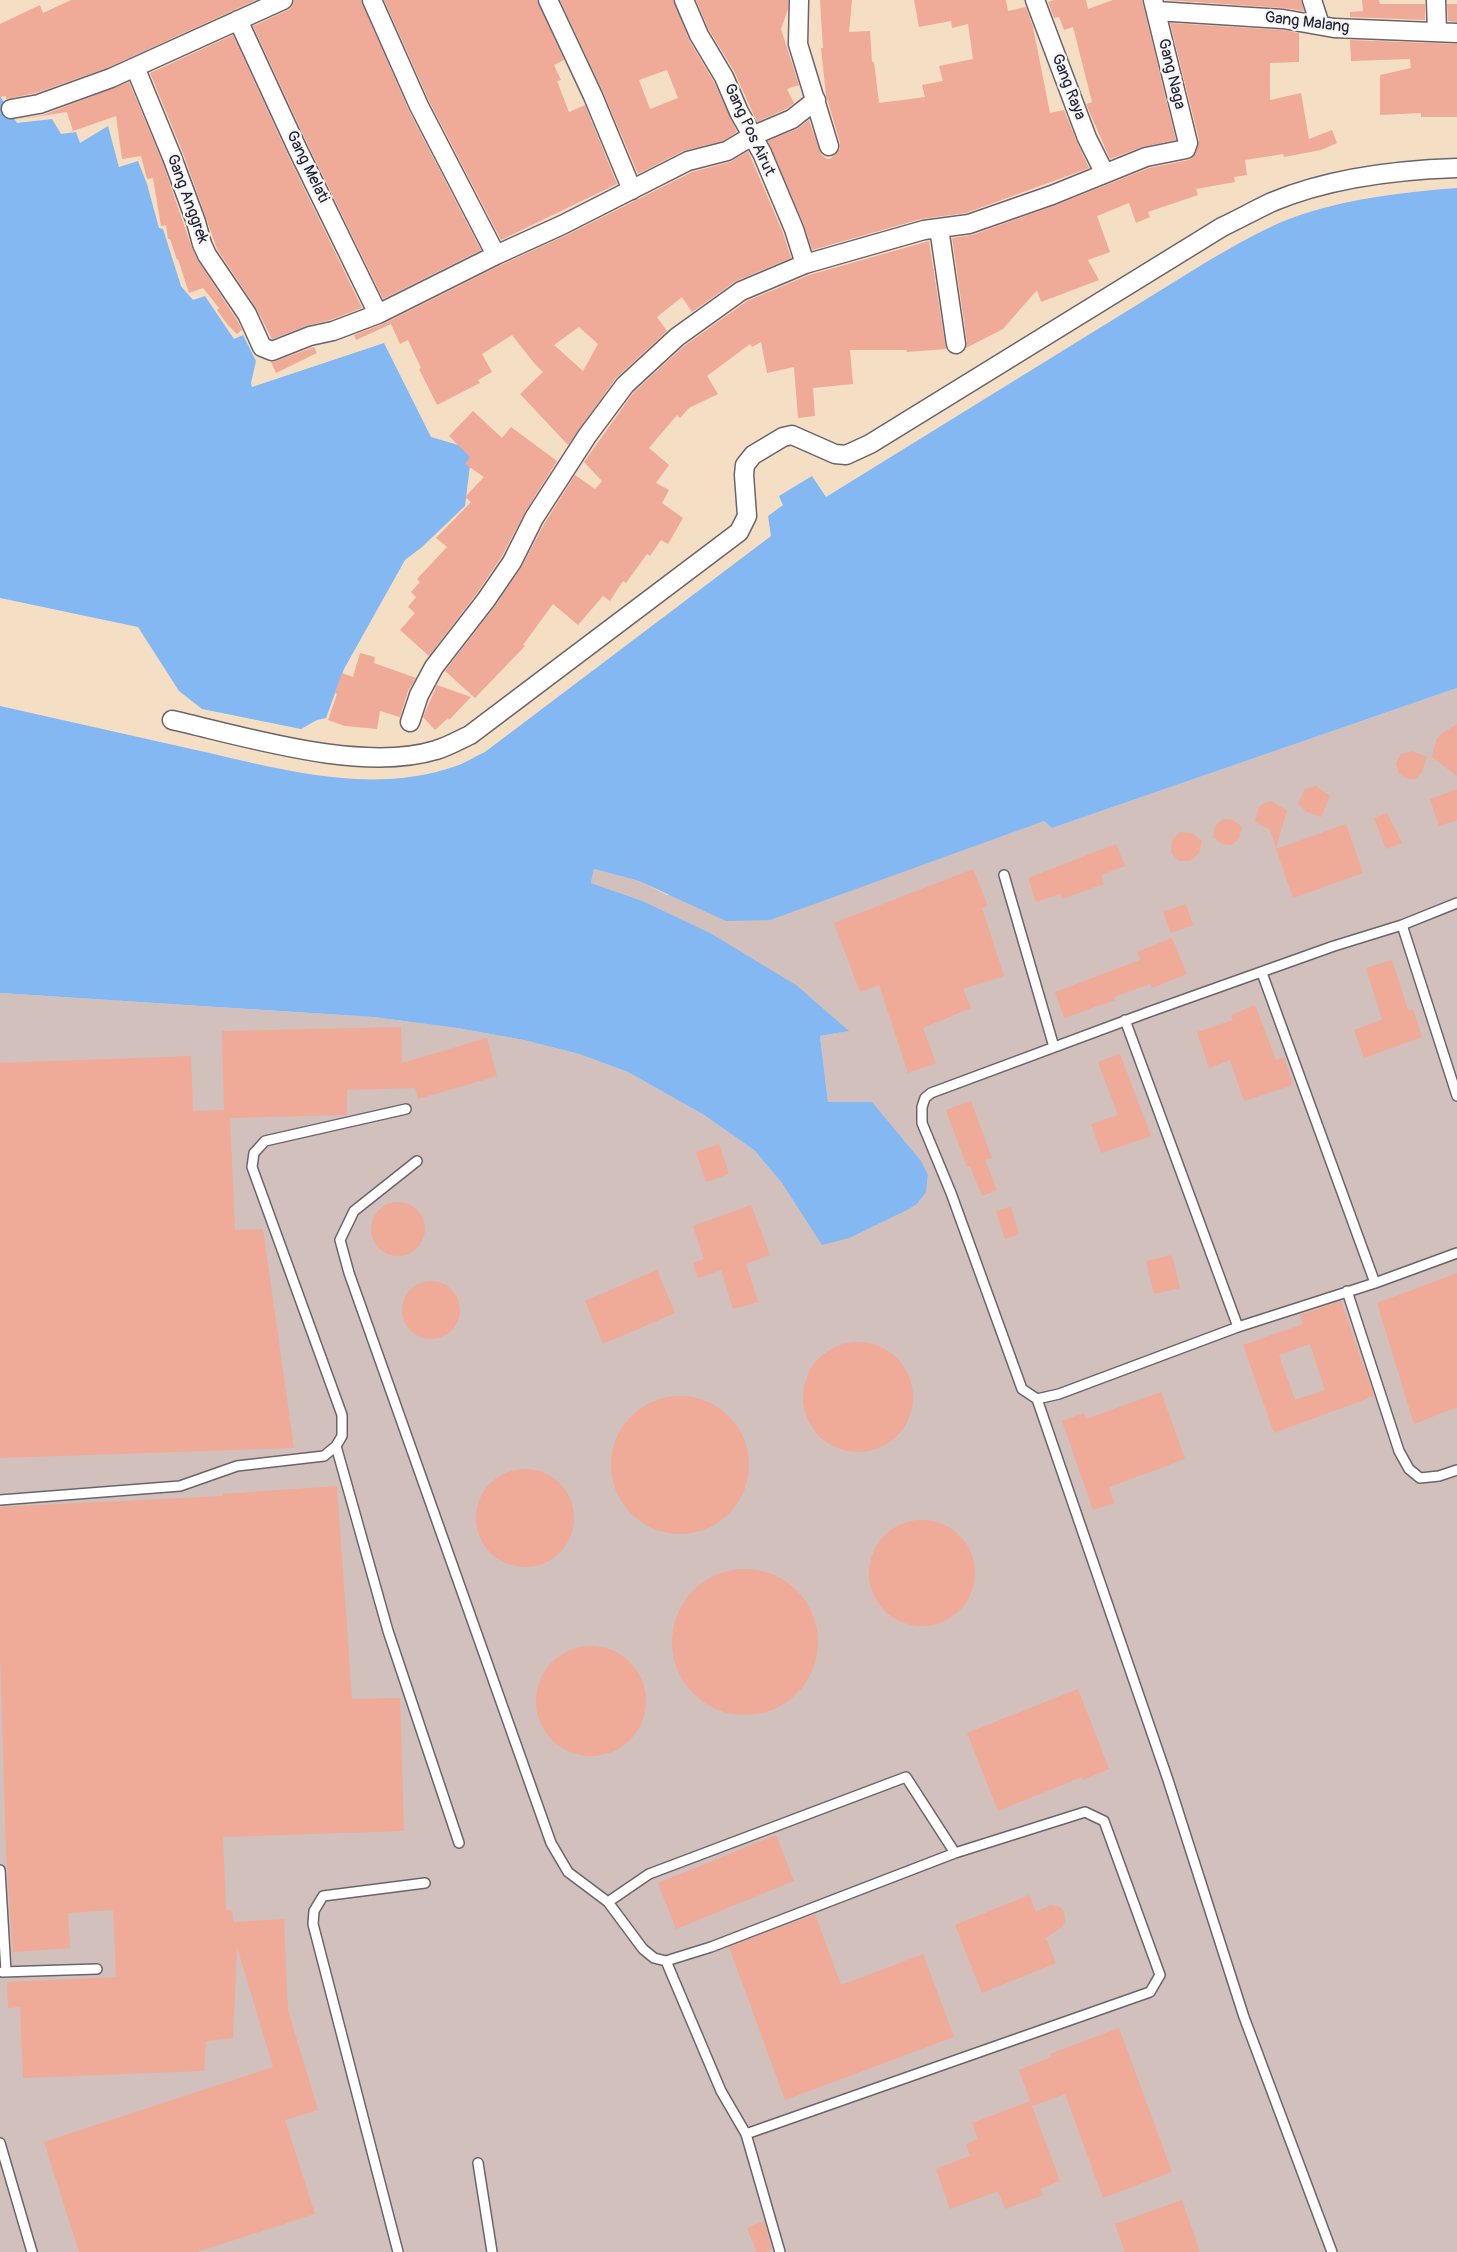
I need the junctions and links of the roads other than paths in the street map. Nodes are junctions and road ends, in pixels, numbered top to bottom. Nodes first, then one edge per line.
1 (283, 0) edge
2 (372, 0) edge
3 (548, 0) edge
4 (684, 0) edge
5 (799, 0) edge
6 (1035, 0) edge
7 (1312, 0) edge
8 (1436, 0) edge
9 (1155, 6) edge
10 (238, 20) junction
11 (1320, 25) junction
12 (1437, 32) junction
13 (1457, 33) edge
14 (135, 67) junction
15 (816, 100) junction
16 (11, 109) dead end
17 (752, 136) junction
18 (829, 146) dead end
19 (1457, 168) edge
20 (1104, 172) junction
21 (632, 190) junction
22 (939, 228) junction
23 (496, 255) junction
24 (805, 264) junction
25 (378, 314) junction
26 (956, 344) dead end
27 (172, 720) dead end
28 (410, 722) dead end
29 (1004, 875) dead end
30 (1457, 903) edge
31 (1402, 925) junction
32 (1262, 973) junction
33 (1125, 1020) junction
34 (1054, 1047) junction
35 (1457, 1096) edge
36 (406, 1109) dead end
37 (417, 1161) dead end
38 (1457, 1253) edge
39 (1375, 1283) junction
40 (1347, 1292) junction
41 (1238, 1327) junction
42 (1037, 1399) junction
43 (336, 1446) junction
44 (1457, 1470) edge
45 (0, 1500) edge
46 (459, 1843) dead end
47 (955, 1853) junction
48 (0, 1870) edge
49 (425, 1883) dead end
50 (608, 1902) junction
51 (666, 1961) junction
52 (97, 1969) dead end
53 (3, 1972) edge
54 (746, 2134) junction
55 (0, 2143) edge
56 (478, 2163) dead end
57 (32, 2252) edge
58 (398, 2252) edge
59 (492, 2252) edge
60 (780, 2252) edge
61 (1332, 2252) edge

1 - 10 street
2 - 23 street
3 - 21 street
4 - 17 street, Gang Pos Airut
5 - 15 street
6 - 20 street, Gang Raya
7 - 11 street
8 - 12 street
9 - 11 street, Gang Malang
9 - 20 street, Gang Naga
10 - 14 street
10 - 25 street, Gang Melati
11 - 12 street, Gang Malang
12 - 13 street, Gang Malang
14 - 16 street
14 - 25 street, Gang Anggrek
15 - 17 street
15 - 18 street
17 - 21 street
17 - 24 street, Gang Pos Airut
19 - 27 street
20 - 22 street
21 - 23 street
22 - 24 street
22 - 26 street
23 - 25 street
24 - 28 street
29 - 34 lane
30 - 31 lane
31 - 32 lane
31 - 35 lane
32 - 33 lane
32 - 39 lane
33 - 34 lane
33 - 41 lane
34 - 42 lane
36 - 43 lane
37 - 50 lane
38 - 39 lane
39 - 40 lane
40 - 41 lane
40 - 44 lane
41 - 42 lane
42 - 61 lane
43 - 45 lane
43 - 46 lane
47 - 50 lane
47 - 51 lane
47 - 54 lane
48 - 53 lane
49 - 58 lane
50 - 51 lane
51 - 54 lane
52 - 53 lane
54 - 60 lane
55 - 57 lane
56 - 59 lane

